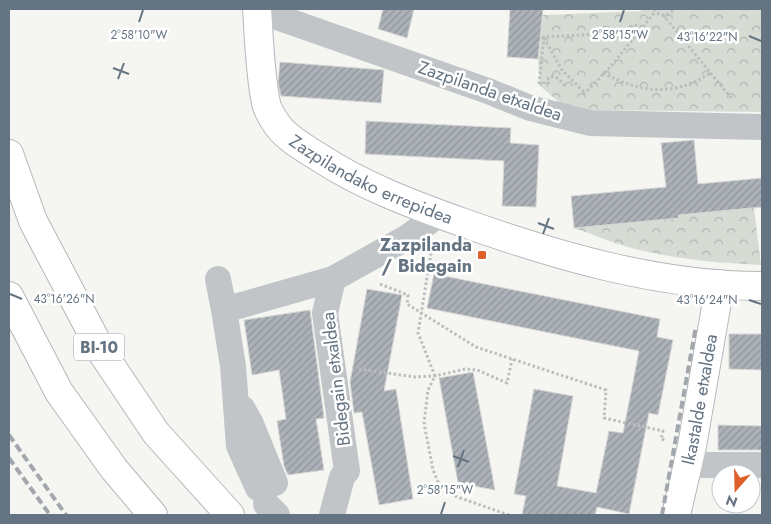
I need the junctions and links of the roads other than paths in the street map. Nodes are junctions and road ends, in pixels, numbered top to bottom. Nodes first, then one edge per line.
1 (257, 9) edge
2 (762, 127) edge
3 (9, 154) edge
4 (440, 214) junction
5 (333, 279) junction
6 (218, 280) dead end
7 (720, 284) junction
8 (762, 286) edge
9 (9, 296) edge
10 (224, 310) junction
11 (702, 465) dead end
12 (762, 465) edge
13 (269, 498) edge
14 (152, 515) edge
15 (230, 515) edge
16 (332, 515) edge
17 (676, 515) edge

1 - 2 street, Zazpilanda etxaldea
1 - 4 main road, Zazpilandako errepidea
3 - 15 main road, BI-10
4 - 5 street
4 - 7 main road, Zazpilandako errepidea
5 - 10 street
5 - 16 street, Bidegain etxaldea
6 - 10 street
7 - 8 main road, Zazpilandako errepidea
7 - 17 main road, Ikastalde etxaldea
9 - 14 main road
10 - 13 street
11 - 12 street

